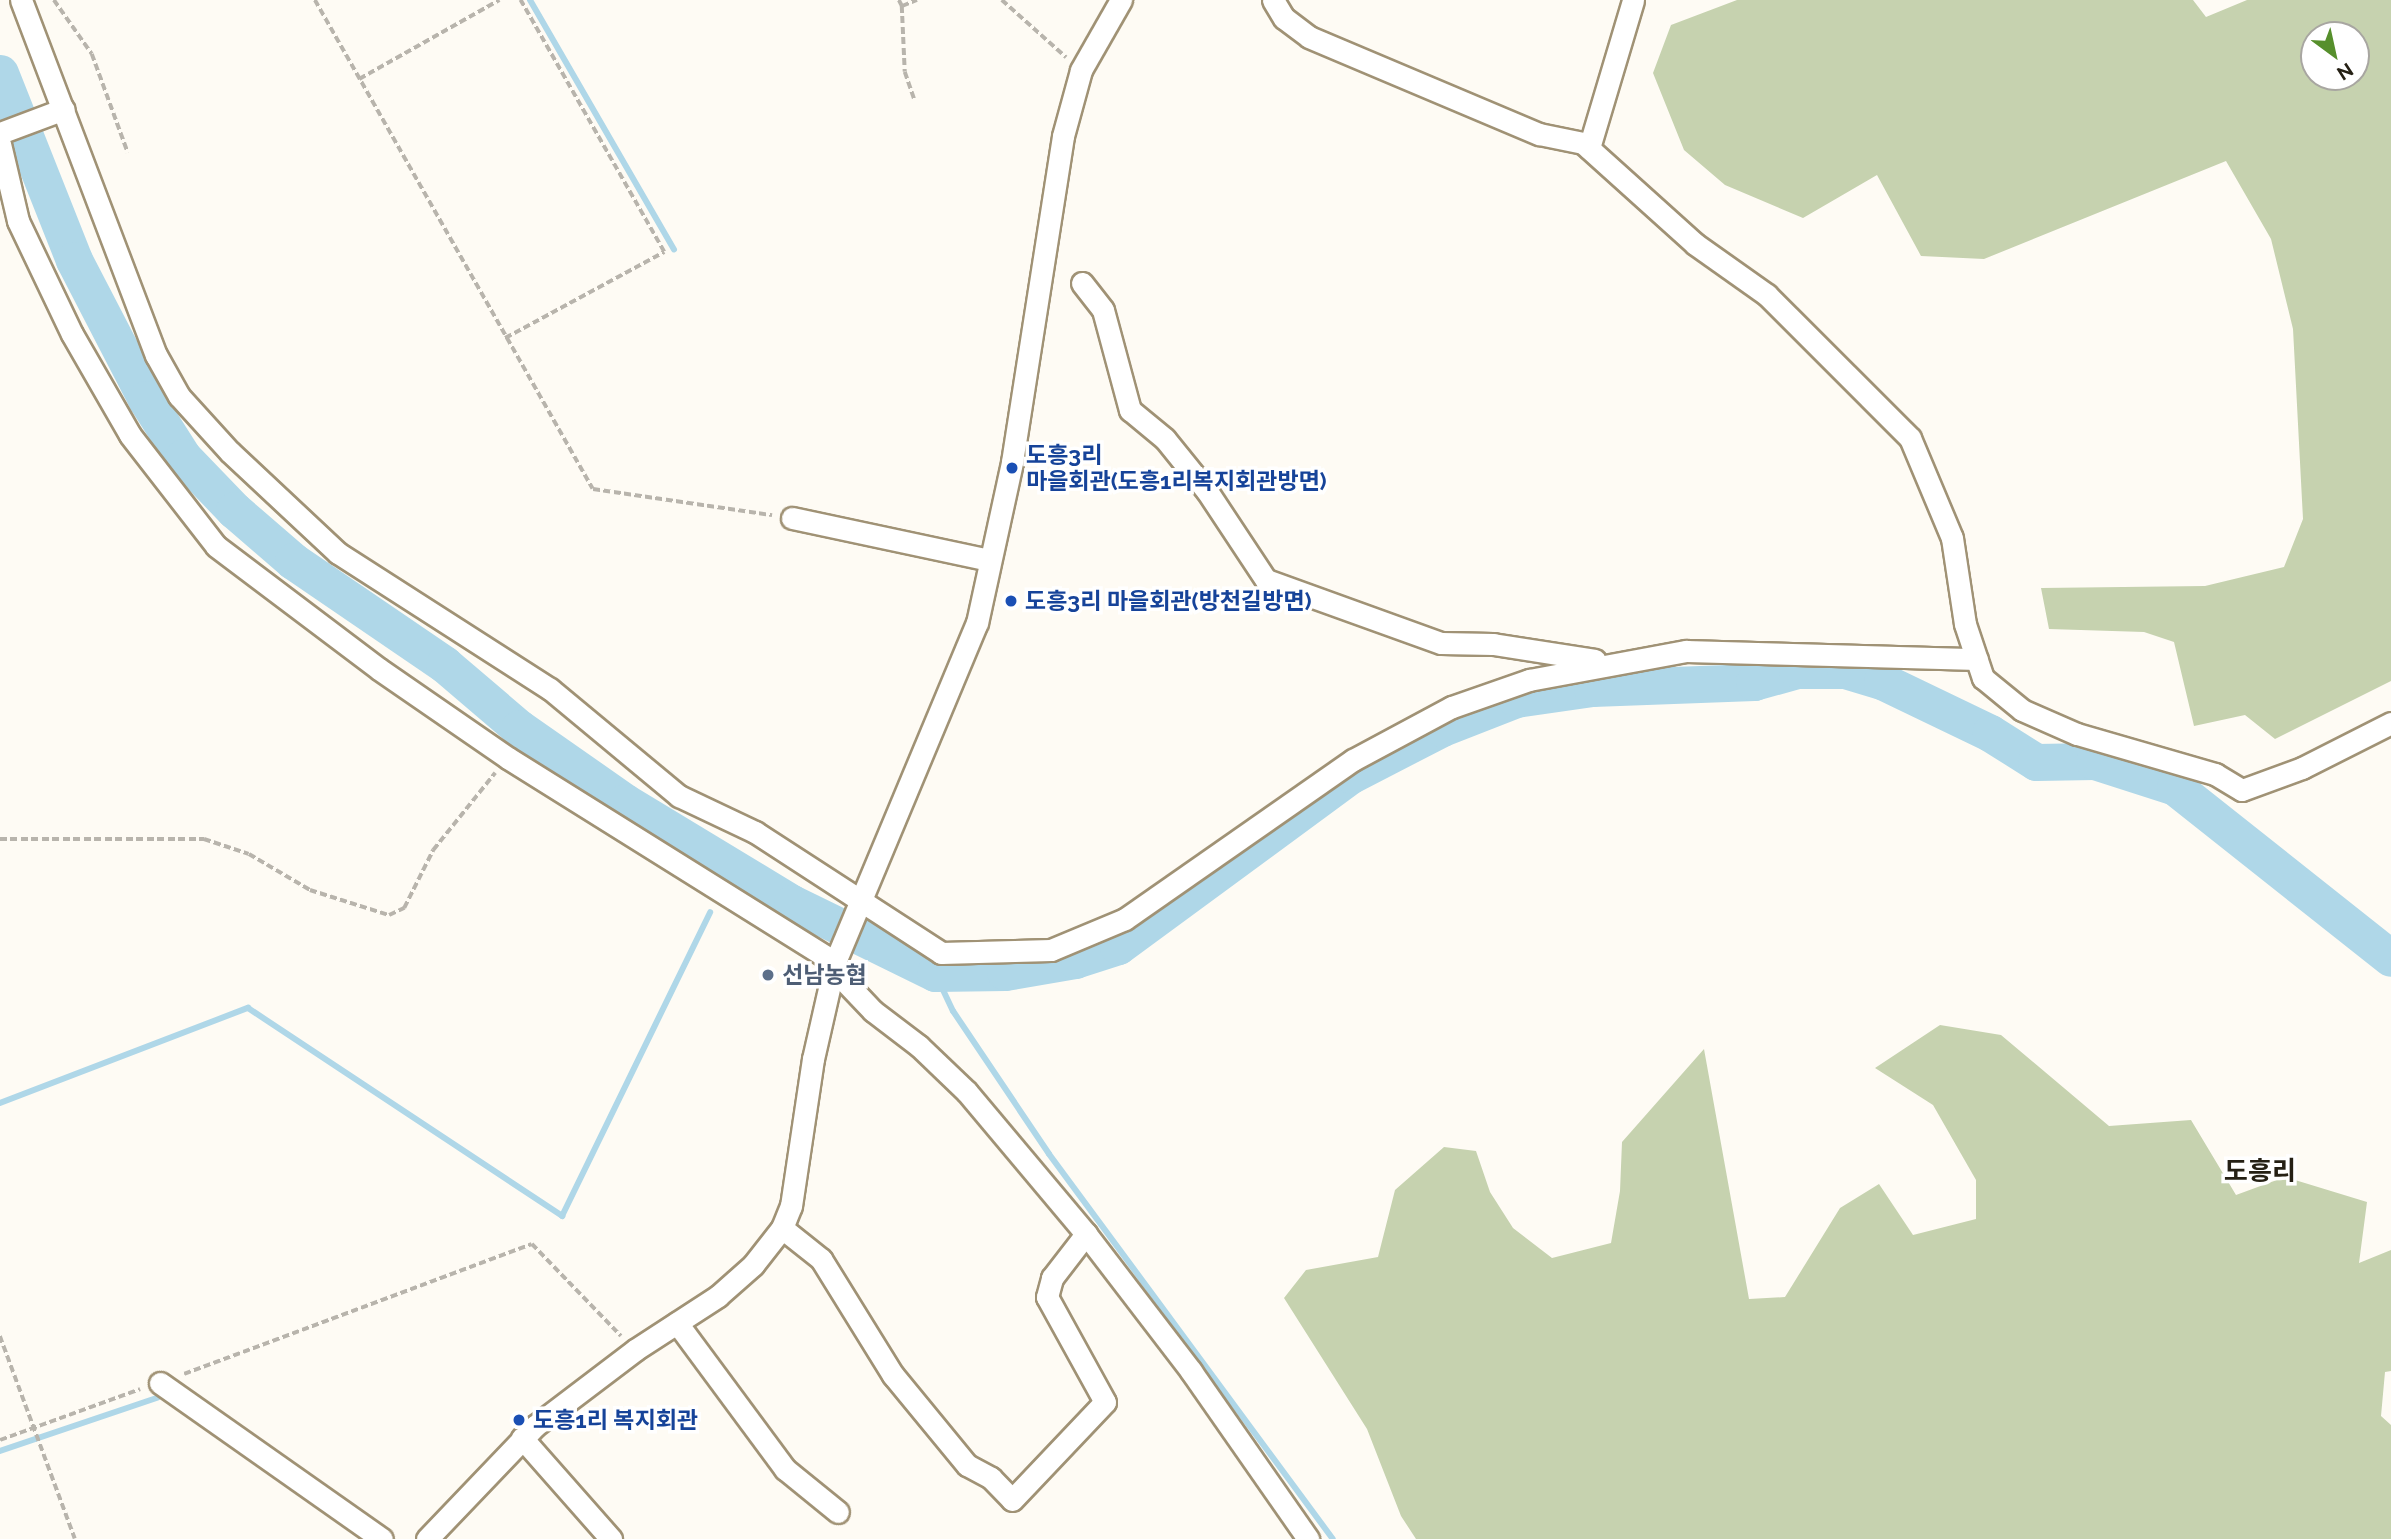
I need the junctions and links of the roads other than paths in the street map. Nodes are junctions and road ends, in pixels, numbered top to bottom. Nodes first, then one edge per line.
1 (21, 0) edge
2 (1121, 0) edge
3 (1273, 0) edge
4 (1633, 0) edge
5 (58, 111) junction
6 (5, 135) edge
7 (1589, 148) junction
8 (1083, 283) dead end
9 (792, 518) road end
10 (990, 560) junction
11 (1977, 659) junction
12 (1610, 662) junction
13 (2391, 723) edge
14 (857, 906) junction
15 (837, 960) junction
16 (782, 1228) junction
17 (1086, 1234) junction
18 (677, 1323) junction
19 (160, 1382) road end
20 (522, 1438) junction
21 (838, 1513) dead end
22 (382, 1539) edge
23 (427, 1539) edge
24 (611, 1539) edge
25 (1308, 1539) edge

1 - 5 street
2 - 10 street
3 - 7 street
4 - 7 street
5 - 6 street
5 - 14 street
6 - 15 street
7 - 11 street
8 - 12 street
9 - 10 street
10 - 14 street
11 - 12 street
11 - 13 street
12 - 14 street
14 - 15 street
15 - 16 street
15 - 17 street
16 - 17 street
16 - 18 street
17 - 25 street
18 - 20 street
18 - 21 street
19 - 22 street
20 - 23 street
20 - 24 street

